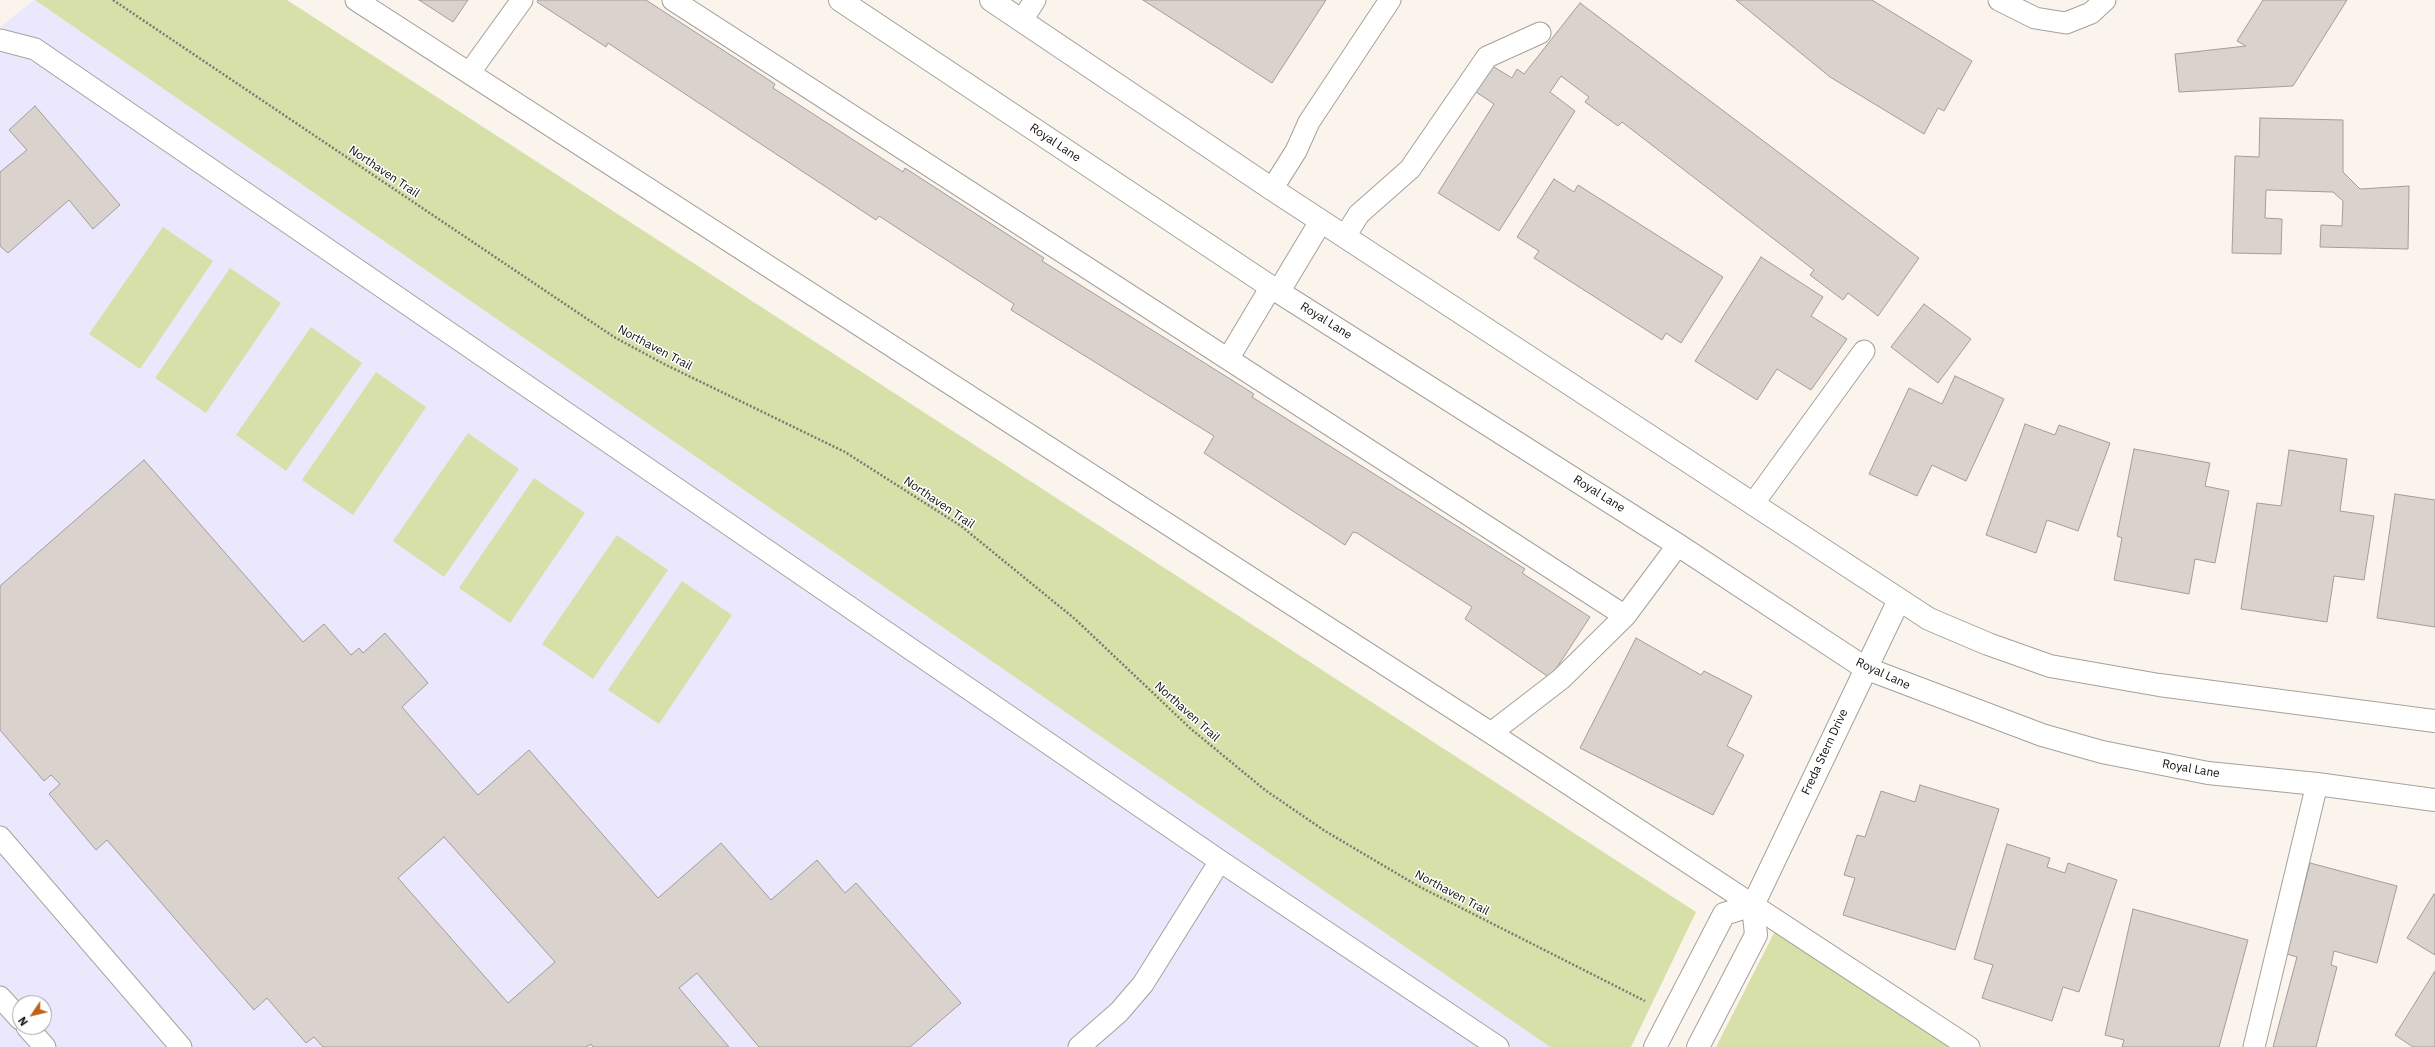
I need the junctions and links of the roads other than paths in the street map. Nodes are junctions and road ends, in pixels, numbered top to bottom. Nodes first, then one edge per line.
1 (356, 0) edge
2 (522, 0) edge
3 (673, 0) edge
4 (840, 0) edge
5 (991, 0) edge
6 (1035, 0) edge
7 (1390, 0) edge
8 (1999, 0) edge
9 (2106, 0) edge
10 (1022, 20) junction
11 (1540, 33) dead end
12 (0, 40) edge
13 (470, 72) junction
14 (1272, 189) junction
15 (1321, 221) junction
16 (1346, 236) junction
17 (1275, 289) junction
18 (1864, 351) dead end
19 (1228, 360) junction
20 (1753, 504) junction
21 (1678, 545) junction
22 (1899, 600) junction
23 (1626, 616) junction
24 (1865, 668) junction
25 (2435, 721) edge
26 (1491, 733) junction
27 (2317, 784) junction
28 (2435, 800) edge
29 (0, 837) edge
30 (1220, 861) junction
31 (1753, 905) junction
32 (0, 997) edge
33 (12, 1010) edge
34 (34, 1035) edge
35 (45, 1047) edge
36 (181, 1047) edge
37 (1079, 1047) edge
38 (1498, 1047) edge
39 (1655, 1047) edge
40 (1698, 1047) edge
41 (1969, 1047) edge
42 (2254, 1047) edge

1 - 13 lane
2 - 13 lane
3 - 19 lane
4 - 17 main road, Royal Lane
5 - 10 main road
6 - 10 lane
7 - 14 lane
8 - 9 lane
10 - 14 main road
11 - 16 lane
12 - 30 lane
13 - 26 lane
14 - 15 main road
15 - 16 main road
15 - 17 main road
16 - 20 main road
17 - 19 lane
17 - 21 main road, Royal Lane
18 - 20 lane
19 - 23 lane
20 - 22 main road
21 - 23 lane
21 - 24 main road, Royal Lane
22 - 24 main road, Freda Stern Drive
22 - 25 main road
23 - 26 lane
24 - 27 main road, Royal Lane
24 - 31 main road, Freda Stern Drive
26 - 31 lane
27 - 28 main road, Royal Lane
27 - 42 lane
29 - 36 lane
30 - 37 lane
30 - 38 lane
31 - 39 main road
31 - 40 main road
31 - 41 lane
32 - 33 lane
34 - 35 lane

